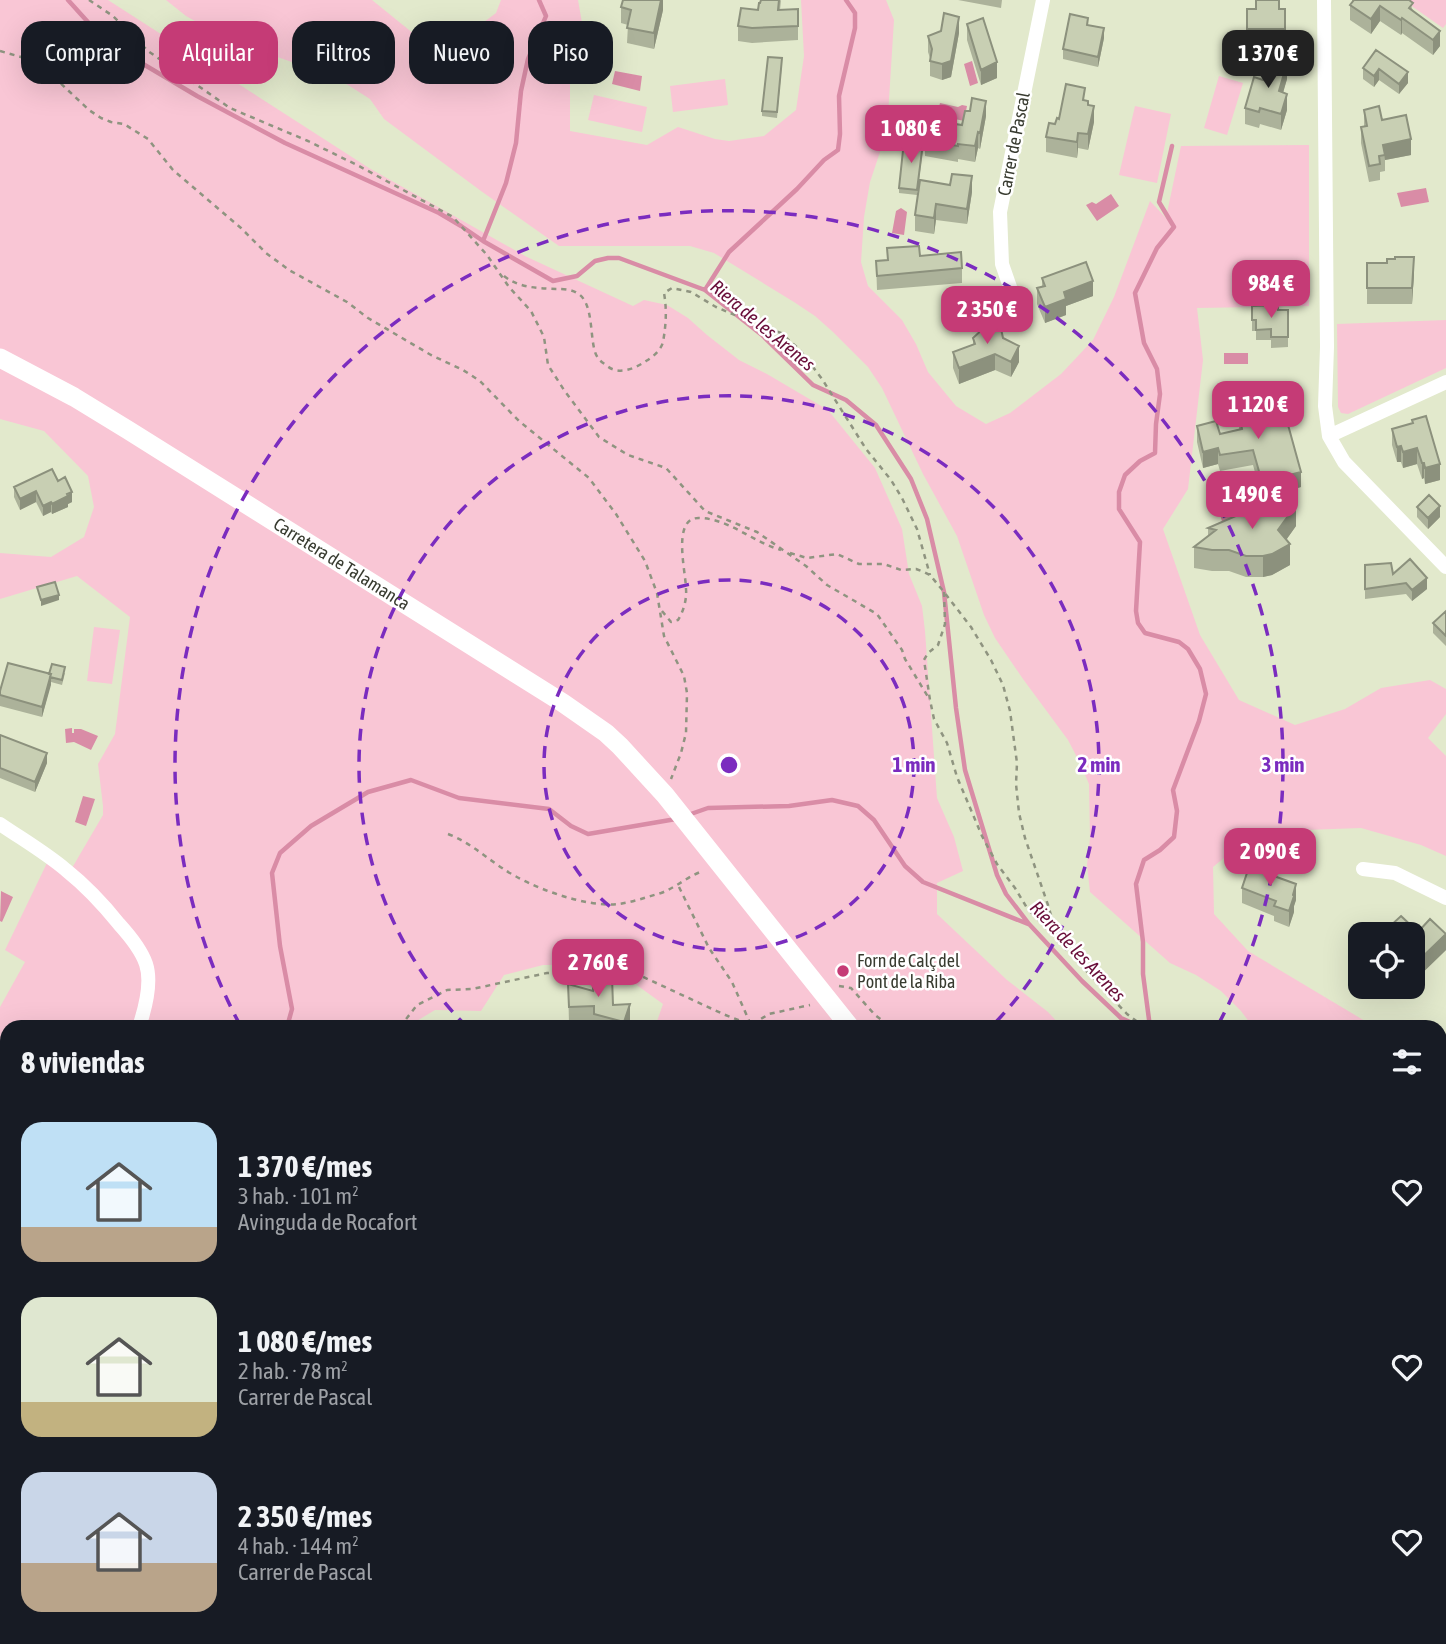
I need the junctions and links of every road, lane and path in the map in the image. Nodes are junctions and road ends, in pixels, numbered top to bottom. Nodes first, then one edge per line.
1 (89, 0) edge
2 (1043, 0) edge
3 (1324, 0) edge
4 (0, 51) edge
5 (500, 273) junction
6 (1010, 287) dead end
7 (0, 358) edge
8 (1446, 382) edge
9 (1329, 436) junction
10 (786, 552) junction
11 (1446, 567) edge
12 (930, 575) junction
13 (944, 592) junction
14 (660, 608) junction
15 (930, 700) junction
16 (665, 795) junction
17 (0, 824) edge
18 (448, 834) dead end
19 (1363, 869) dead end
20 (728, 873) junction
21 (678, 886) junction
22 (1446, 898) edge
23 (1059, 943) junction
24 (826, 997) junction
25 (141, 1020) edge
26 (406, 1020) edge
27 (740, 1020) edge
28 (749, 1020) edge
29 (758, 1020) edge
30 (844, 1020) edge
31 (882, 1020) edge
32 (1135, 1020) edge

1 - 5 path
2 - 6 street, Carrer de Pascal
3 - 9 street
4 - 14 path
5 - 10 path
5 - 12 path
7 - 16 street, Carretera de Talamanca
8 - 9 street
9 - 11 street
10 - 12 path
10 - 14 path
10 - 15 path
12 - 13 path
13 - 15 path
13 - 23 path
14 - 16 path
15 - 23 path
16 - 20 street, Carretera de Talamanca
17 - 25 street
18 - 21 path
19 - 22 street
20 - 21 path
20 - 24 street, Carretera de Talamanca
21 - 28 path
23 - 32 path
24 - 29 path
24 - 30 street, Carretera de Talamanca
24 - 31 path
26 - 27 path

